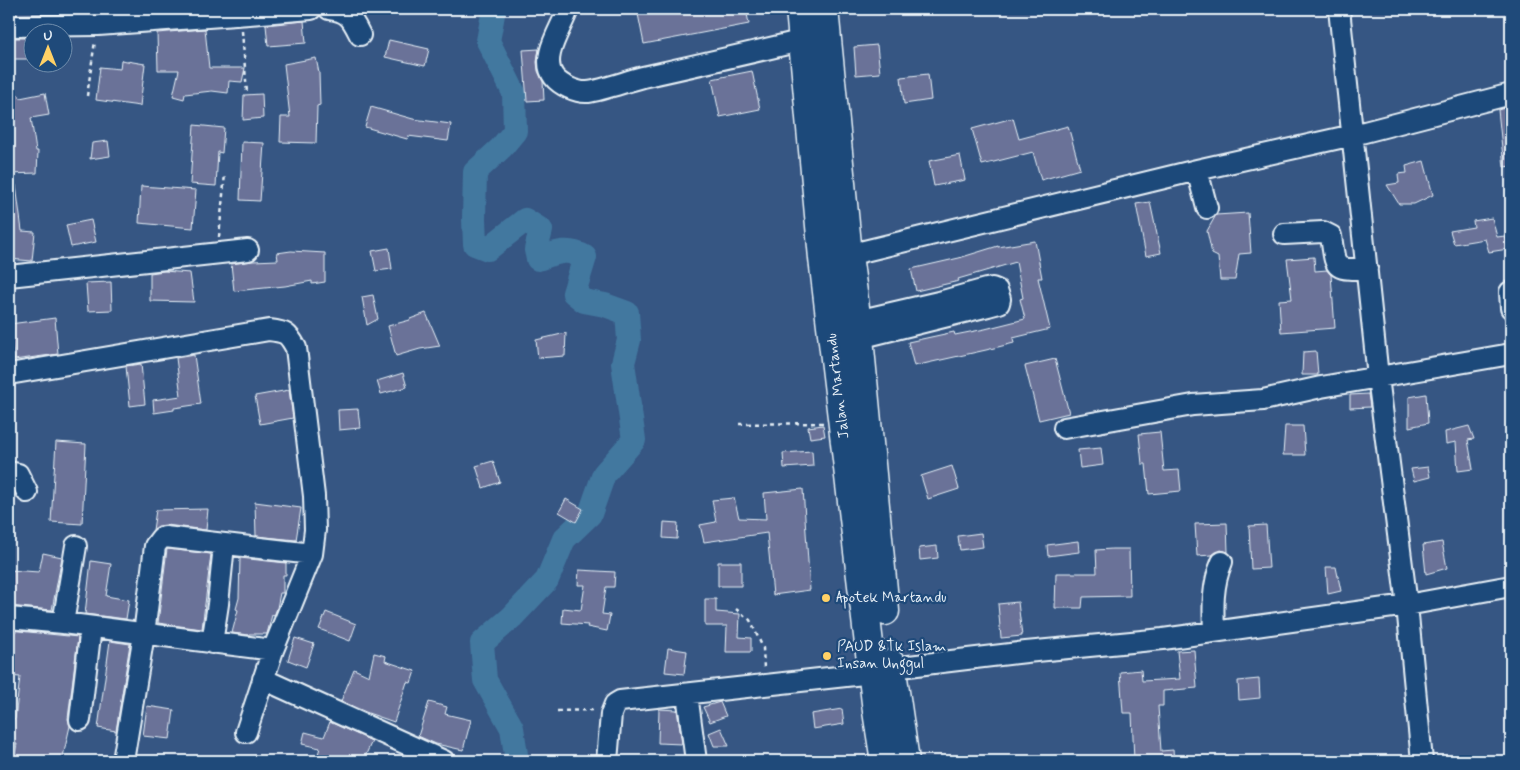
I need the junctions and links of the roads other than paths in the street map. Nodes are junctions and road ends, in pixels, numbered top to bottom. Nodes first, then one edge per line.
1 (311, 9) edge
2 (329, 9) edge
3 (568, 9) edge
4 (800, 9) edge
5 (824, 9) edge
6 (1339, 9) edge
7 (246, 13) edge
8 (9, 26) edge
9 (360, 35) dead end
10 (804, 40) junction
11 (1511, 94) edge
12 (1353, 135) junction
13 (1197, 170) junction
14 (1208, 208) dead end
15 (1284, 234) dead end
16 (248, 250) dead end
17 (848, 255) junction
18 (1367, 268) junction
19 (9, 276) edge
20 (858, 330) junction
21 (1511, 354) edge
22 (9, 374) edge
23 (1378, 377) junction
24 (1064, 428) dead end
25 (9, 472) edge
26 (28, 492) dead end
27 (224, 545) junction
28 (76, 546) dead end
29 (312, 554) junction
30 (1222, 562) dead end
31 (871, 576) junction
32 (1511, 586) edge
33 (1407, 605) junction
34 (9, 618) edge
35 (63, 623) junction
36 (91, 627) junction
37 (1214, 632) junction
38 (144, 634) junction
39 (212, 643) junction
40 (272, 650) junction
41 (882, 670) junction
42 (263, 679) junction
43 (687, 694) junction
44 (80, 720) dead end
45 (246, 732) dead end
46 (413, 756) edge
47 (123, 761) edge
48 (444, 761) edge
49 (607, 761) edge
50 (696, 761) edge
51 (885, 761) edge
52 (905, 761) edge
53 (1422, 761) edge

1 - 7 street
2 - 9 street
3 - 10 street
4 - 10 highway, Jalan Martandu
5 - 17 highway, Jalan Martandu
6 - 12 street
7 - 8 street
10 - 31 highway, Jalan Martandu
11 - 12 street
12 - 13 street
12 - 18 street
13 - 14 street
13 - 17 street
15 - 18 street
16 - 19 street
17 - 20 highway, Jalan Martandu
18 - 23 street
20 - 20 street
20 - 31 highway, Jalan Martandu
21 - 23 street
22 - 29 street
23 - 24 street
23 - 33 street
25 - 26 street
27 - 29 street
27 - 38 street
27 - 39 street
28 - 35 street
29 - 40 street
30 - 37 street
31 - 41 highway, Jalan Martandu
32 - 33 street
33 - 37 street
33 - 53 street
34 - 35 street
35 - 36 street
36 - 38 street
36 - 44 street
37 - 41 street
38 - 39 street
38 - 47 street
39 - 40 street
40 - 42 street
41 - 43 street
41 - 51 highway, Jalan Martandu
41 - 52 highway, Jalan Martandu
42 - 45 street
42 - 46 street
43 - 49 street
43 - 50 street
46 - 48 street

